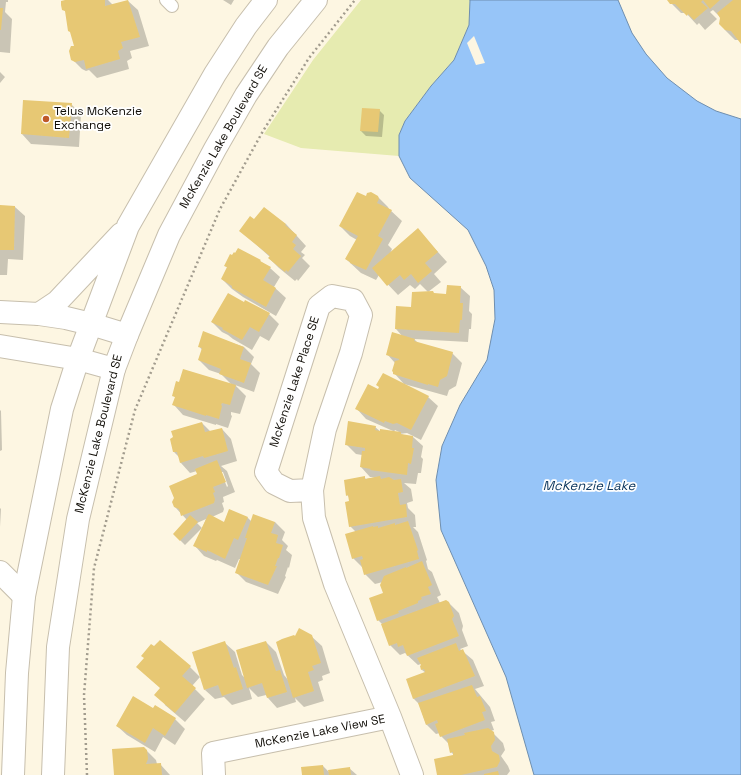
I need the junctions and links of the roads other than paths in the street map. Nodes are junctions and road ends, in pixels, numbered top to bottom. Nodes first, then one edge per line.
1 (266, 0) edge
2 (316, 0) edge
3 (128, 226) junction
4 (0, 312) edge
5 (38, 314) junction
6 (91, 324) junction
7 (126, 335) junction
8 (0, 346) edge
9 (78, 359) junction
10 (114, 369) junction
11 (312, 490) junction
12 (0, 572) edge
13 (24, 596) junction
14 (390, 717) junction
15 (9, 772) edge
16 (53, 775) edge
17 (214, 775) edge
18 (412, 775) edge

1 - 3 main road
2 - 7 main road, McKenzie Lake Boulevard SE
3 - 5 main road
3 - 6 main road
4 - 5 main road
5 - 6 main road
6 - 7 main road
6 - 9 main road
7 - 10 main road, McKenzie Lake Boulevard SE
8 - 9 main road
9 - 10 main road
9 - 13 main road
10 - 16 main road, McKenzie Lake Boulevard SE
11 - 11 main road, McKenzie Lake Place SE
11 - 14 main road, McKenzie Lake Place SE
12 - 13 main road
13 - 15 main road
14 - 17 main road, McKenzie Lake View SE
14 - 18 main road, McKenzie Lake View SE

